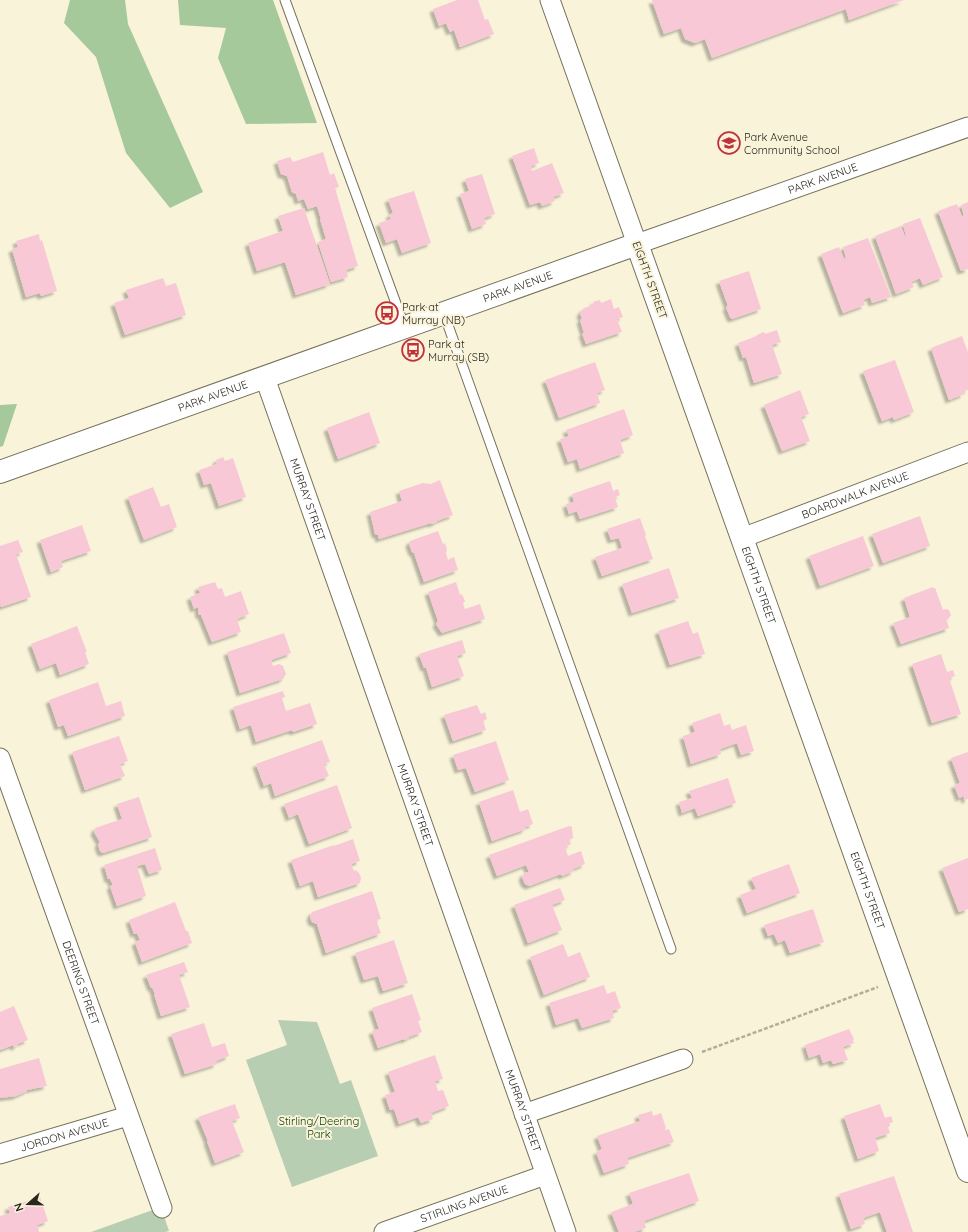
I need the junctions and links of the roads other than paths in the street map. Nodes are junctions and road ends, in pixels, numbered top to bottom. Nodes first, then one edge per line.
1 (285, 0) edge
2 (550, 0) edge
3 (968, 127) edge
4 (638, 244) junction
5 (444, 314) junction
6 (405, 328) junction
7 (265, 378) junction
8 (968, 452) edge
9 (0, 472) edge
10 (742, 538) junction
11 (0, 758) edge
12 (671, 949) dead end
13 (683, 1059) road end
14 (524, 1114) junction
15 (128, 1116) junction
16 (0, 1154) edge
17 (968, 1171) edge
18 (545, 1175) junction
19 (162, 1208) dead end
20 (384, 1232) edge
21 (566, 1232) edge

1 - 6 lane
2 - 4 street, EIGHTH STREET
3 - 4 street, PARK AVENUE
4 - 5 street, PARK AVENUE
4 - 10 street, EIGHTH STREET
5 - 6 street, PARK AVENUE
5 - 12 lane
6 - 7 street, PARK AVENUE
7 - 9 street, PARK AVENUE
7 - 14 street, MURRAY STREET
8 - 10 street, BOARDWALK AVENUE
10 - 17 street, EIGHTH STREET
11 - 15 street, DEERING STREET
13 - 14 street
14 - 18 street, MURRAY STREET
15 - 16 street, JORDON AVENUE
15 - 19 street, DEERING STREET
18 - 20 street, STIRLING AVENUE
18 - 21 street, MURRAY STREET

